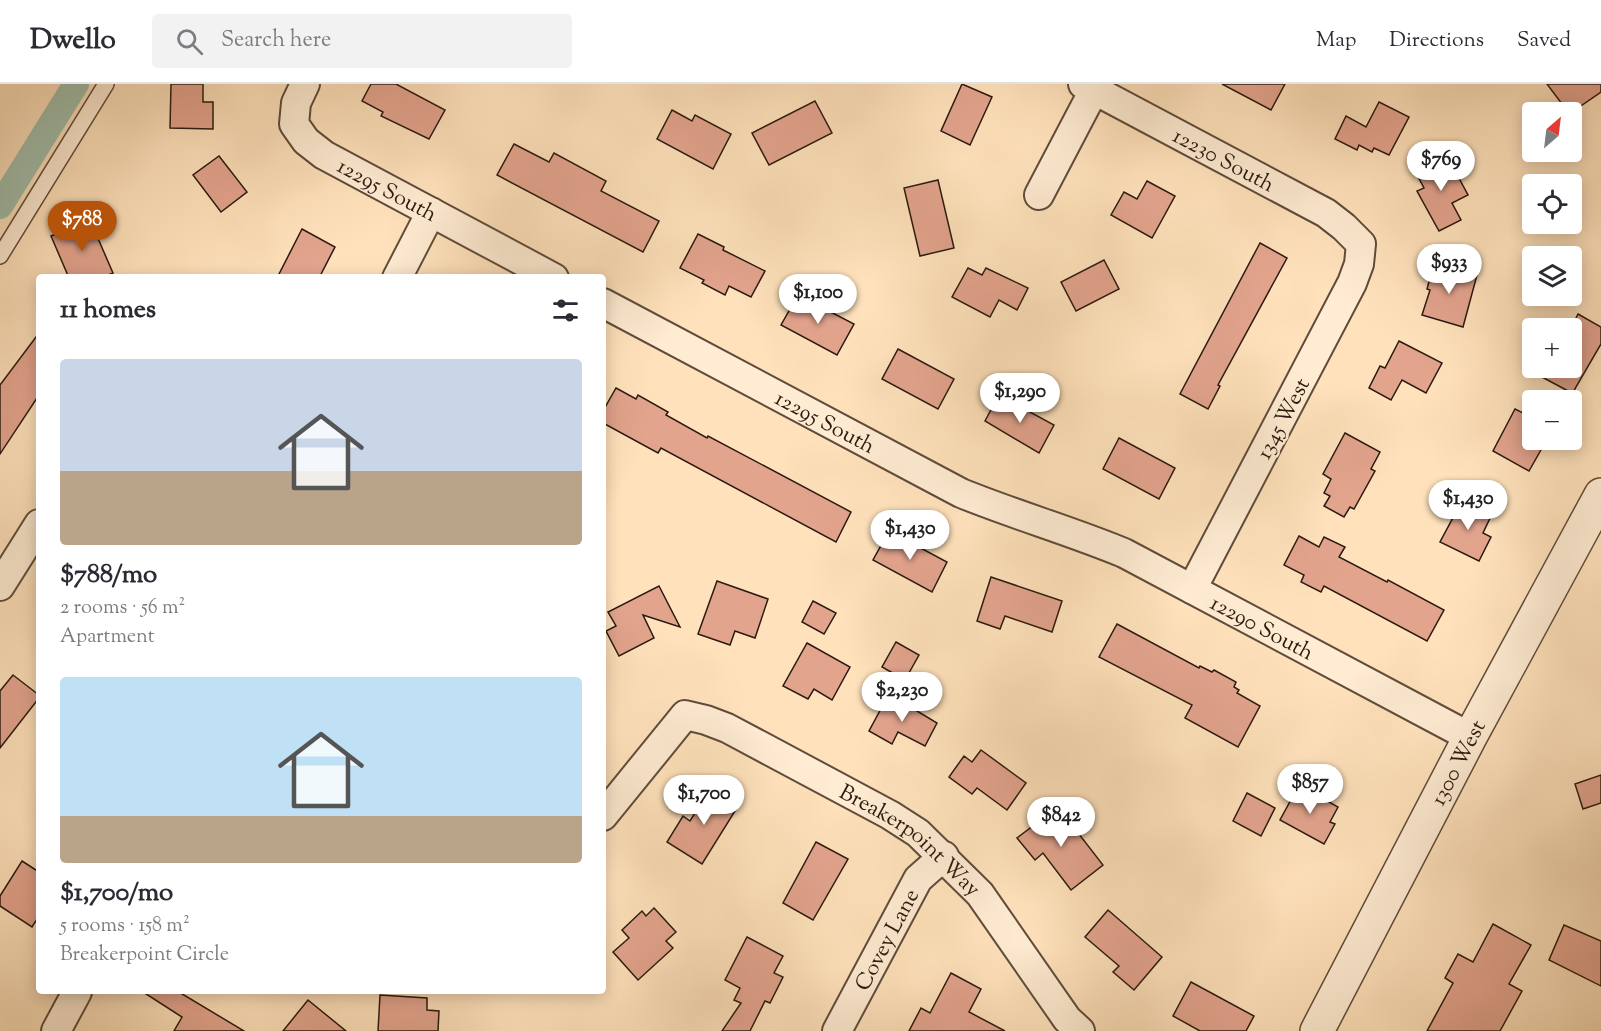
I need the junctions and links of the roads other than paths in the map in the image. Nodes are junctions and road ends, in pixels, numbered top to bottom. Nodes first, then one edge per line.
1 (106, 84) edge
2 (305, 84) edge
3 (1089, 87) edge
4 (1039, 195) dead end
5 (431, 212) junction
6 (1361, 244) joint
7 (0, 256) edge
8 (399, 274) edge
9 (547, 274) edge
10 (606, 305) edge
11 (1601, 495) edge
12 (1053, 526) joint
13 (36, 529) edge
14 (0, 586) edge
15 (1192, 589) junction
16 (1470, 737) junction
17 (606, 812) edge
18 (944, 856) junction
19 (76, 994) edge
20 (56, 1031) edge
21 (837, 1031) edge
22 (1080, 1031) edge
23 (1317, 1031) edge

1 - 7 lane
2 - 5 street, 12295 South
3 - 4 street
3 - 6 street, 12230 South
5 - 8 street
5 - 9 street, 12295 South
6 - 15 street, 1345 West
10 - 12 street, 12295 South
11 - 16 street, 1300 West
12 - 15 street, 12290 South
13 - 14 street
15 - 16 street, 12290 South
16 - 23 street, 1300 West
17 - 18 street, Breakerpoint Way
18 - 21 street, Covey Lane
18 - 22 street, Breakerpoint Way
19 - 20 street

